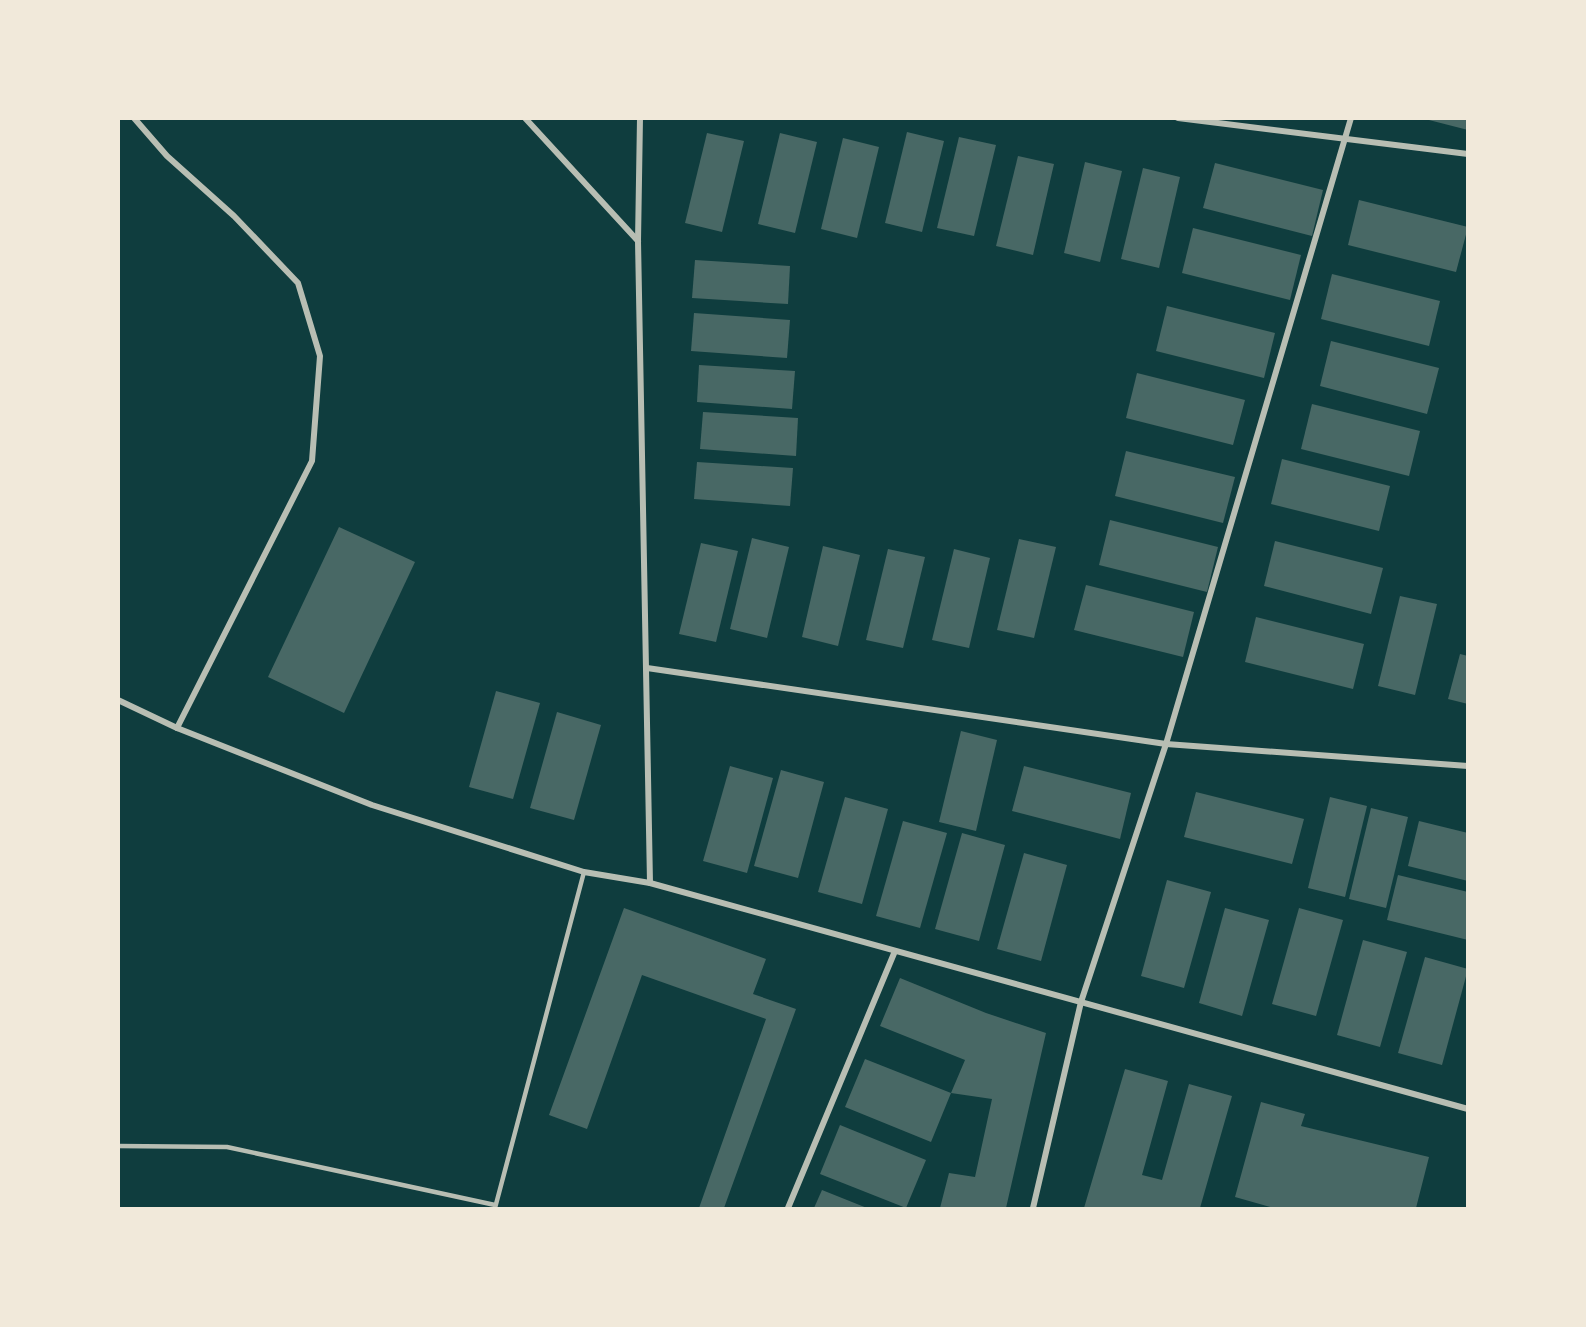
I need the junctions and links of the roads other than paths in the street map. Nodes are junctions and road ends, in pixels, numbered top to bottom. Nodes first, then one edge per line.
1 (134, 118) edge
2 (525, 118) edge
3 (640, 118) edge
4 (1178, 118) edge
5 (1351, 118) edge
6 (1346, 138) junction
7 (1467, 154) edge
8 (638, 241) junction
9 (647, 668) junction
10 (118, 700) edge
11 (177, 728) junction
12 (1166, 744) junction
13 (1467, 766) edge
14 (584, 872) junction
15 (650, 883) junction
16 (895, 951) junction
17 (1081, 1002) junction
18 (1467, 1109) edge
19 (118, 1146) edge
20 (495, 1207) edge
21 (788, 1209) edge
22 (1033, 1209) edge

1 - 11 street
2 - 8 street
3 - 8 street
4 - 6 street
5 - 6 street
6 - 7 street
6 - 12 street
8 - 9 street
9 - 12 street
9 - 15 street
10 - 11 street
11 - 14 street
12 - 13 street
12 - 17 street
14 - 15 street
14 - 20 lane
15 - 16 street
16 - 17 street
16 - 21 street
17 - 18 street
17 - 22 street
19 - 20 lane

